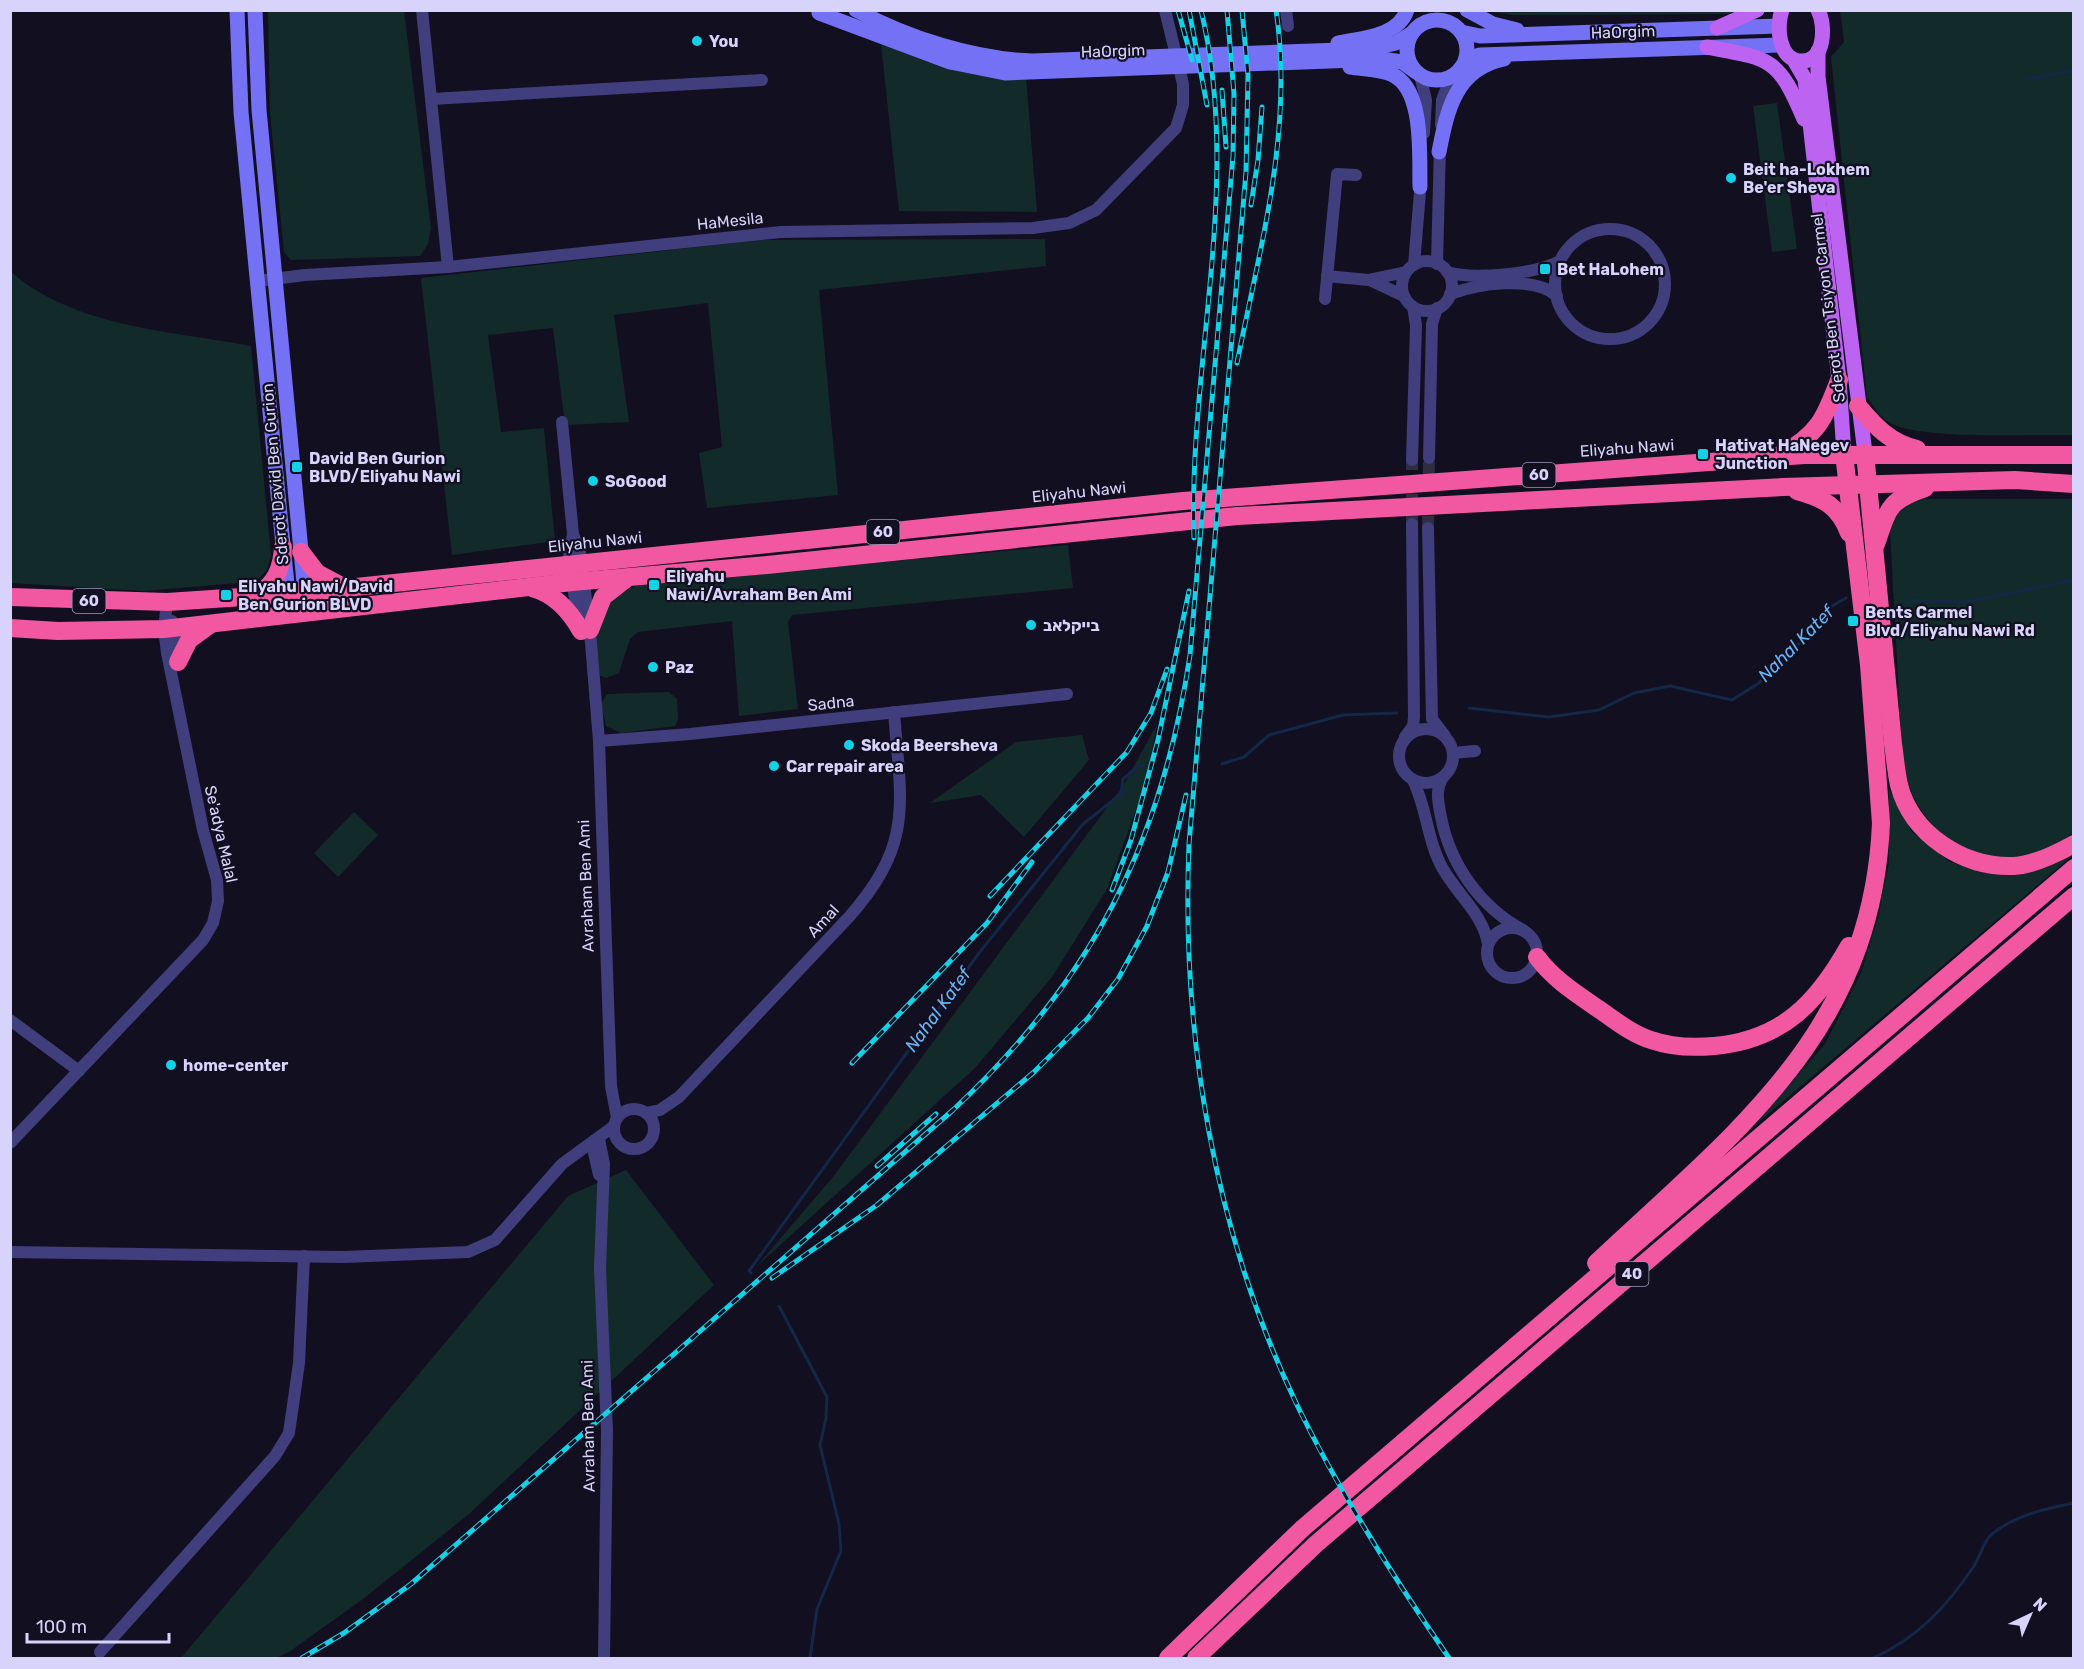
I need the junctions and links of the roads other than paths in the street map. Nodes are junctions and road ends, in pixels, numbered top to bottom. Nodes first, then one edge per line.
1 (237, 10) edge
2 (255, 10) edge
3 (422, 10) edge
4 (856, 10) edge
5 (1165, 10) edge
6 (1286, 10) edge
7 (1407, 10) edge
8 (1467, 10) edge
9 (1757, 10) edge
10 (1818, 10) edge
11 (817, 11) edge
12 (1440, 16) edge
13 (1780, 18) edge
14 (1417, 23) edge
15 (1287, 26) dead end
16 (1717, 28) junction
17 (1461, 32) junction
18 (1550, 34) junction
19 (1782, 45) junction
20 (1707, 47) junction
21 (1818, 51) junction
22 (1530, 53) junction
23 (1299, 57) junction
24 (1466, 59) junction
25 (1794, 60) junction
26 (1077, 65) junction
27 (1418, 74) junction
28 (1451, 77) junction
29 (762, 80) dead end
30 (431, 99) junction
31 (1811, 135) junction
32 (1439, 152) junction
33 (1356, 175) dead end
34 (1420, 187) junction
35 (1560, 261) junction
36 (448, 267) junction
37 (1410, 268) junction
38 (1442, 268) junction
39 (1327, 276) junction
40 (275, 280) junction
41 (1368, 280) junction
42 (257, 281) junction
43 (1450, 294) junction
44 (1404, 296) junction
45 (1557, 296) junction
46 (1325, 299) dead end
47 (1413, 307) junction
48 (1437, 308) junction
49 (1839, 380) junction
50 (1858, 406) junction
51 (562, 422) dead end
52 (1865, 453) junction
53 (1844, 454) junction
54 (1936, 454) junction
55 (2073, 455) edge
56 (1429, 458) tunnel mouth
57 (1761, 458) junction
58 (1412, 460) tunnel mouth
59 (1939, 482) junction
60 (1847, 484) junction
61 (1868, 484) junction
62 (2073, 484) edge
63 (1784, 487) junction
64 (1412, 524) tunnel mouth
65 (1428, 528) tunnel mouth
66 (283, 547) junction
67 (1855, 548) junction
68 (1874, 548) junction
69 (301, 552) junction
70 (577, 572) junction
71 (630, 577) junction
72 (528, 587) junction
73 (345, 588) junction
74 (296, 593) junction
75 (252, 596) junction
76 (10, 597) edge
77 (167, 602) junction
78 (298, 614) junction
79 (215, 622) junction
80 (10, 628) edge
81 (169, 628) junction
82 (585, 631) junction
83 (178, 662) junction
84 (1067, 694) dead end
85 (177, 698) junction
86 (894, 712) junction
87 (1445, 736) junction
88 (1405, 737) junction
89 (598, 741) junction
90 (1475, 752) dead end
91 (1453, 753) junction
92 (1443, 777) junction
93 (1413, 780) junction
94 (2073, 844) edge
95 (1878, 859) junction
96 (2073, 868) edge
97 (2073, 896) edge
98 (1523, 930) junction
99 (1488, 944) junction
100 (1537, 957) junction
101 (10, 1020) edge
102 (79, 1071) junction
103 (612, 1086) junction
104 (669, 1105) junction
105 (630, 1109) junction
106 (646, 1113) junction
107 (616, 1122) junction
108 (654, 1127) junction
109 (597, 1142) junction
110 (10, 1143) edge
111 (622, 1144) junction
112 (10, 1252) edge
113 (304, 1256) junction
114 (1436, 1415) junction
115 (100, 1652) dead end
116 (604, 1659) edge
117 (1167, 1659) edge
118 (1196, 1659) edge

1 - 42 street, Sderot David Ben Gurion
2 - 40 street, Sderot David Ben Gurion
3 - 30 street
4 - 26 street, HaOrgim
5 - 36 street, HaMesila
6 - 15 street
7 - 23 street
8 - 18 street
9 - 16 main road
10 - 21 main road, Sderot Ben Tsiyon Carmel
11 - 26 street, HaOrgim
12 - 14 street
12 - 17 street
13 - 16 street, HaOrgim
13 - 19 main road
14 - 23 street, HaOrgim
14 - 27 street
16 - 18 street, HaOrgim
17 - 18 street, HaOrgim
17 - 24 street
19 - 20 street, HaOrgim
19 - 25 main road, Sderot Ben Tsiyon Carmel
20 - 22 street, HaOrgim
20 - 31 main road
21 - 25 main road
21 - 50 main road, Sderot Ben Tsiyon Carmel
22 - 24 street, HaOrgim
22 - 32 street
23 - 26 street, HaOrgim
23 - 27 street, HaOrgim
23 - 34 street
24 - 28 street
25 - 31 main road, Sderot Ben Tsiyon Carmel
27 - 28 street
27 - 34 street
28 - 32 street
29 - 30 street
30 - 36 street
31 - 49 main road, Sderot Ben Tsiyon Carmel
32 - 38 street
33 - 39 street
34 - 37 street
35 - 38 street
35 - 45 street
35 - 45 street
36 - 40 street, HaMesila
37 - 38 street
37 - 41 street
37 - 44 street
38 - 43 street
39 - 41 street
39 - 46 street
40 - 42 street, HaMesila
40 - 69 street, Sderot David Ben Gurion
41 - 44 street
42 - 66 street, Sderot David Ben Gurion
43 - 45 street
43 - 48 street
44 - 47 street
47 - 48 street
47 - 58 street
48 - 56 street
49 - 53 main road, Sderot Ben Tsiyon Carmel
49 - 57 highway
50 - 52 main road, Sderot Ben Tsiyon Carmel
50 - 54 highway
51 - 70 street, Avraham Ben Ami
52 - 53 highway, 60
52 - 54 highway, 60
52 - 61 highway
53 - 57 highway, Eliyahu Nawi / 60
53 - 60 highway
54 - 55 highway, 60
57 - 70 highway, Eliyahu Nawi / 60
59 - 61 highway, 60
59 - 62 highway, 60
59 - 68 highway
60 - 61 highway, 60
60 - 63 highway, 60
60 - 67 highway
61 - 68 highway
63 - 67 highway
63 - 71 highway, Eliyahu Nawi / 60
64 - 88 street
65 - 87 street
66 - 74 street, Sderot David Ben Gurion
66 - 75 highway
67 - 95 highway
68 - 94 highway
69 - 73 highway
69 - 74 street, Sderot David Ben Gurion
70 - 71 highway, Eliyahu Nawi / 60
70 - 72 highway, Eliyahu Nawi / 60
70 - 73 highway, Eliyahu Nawi / 60
70 - 82 street, Avraham Ben Ami
71 - 82 highway
72 - 78 highway, Eliyahu Nawi / 60
72 - 82 highway
73 - 74 highway, Eliyahu Nawi / 60
74 - 75 highway, Eliyahu Nawi / 60
74 - 78 street, Sderot David Ben Gurion
75 - 77 highway, Eliyahu Nawi / 60
76 - 77 highway, Eliyahu Nawi / 60
77 - 81 street, Se'adya Malal
78 - 79 highway, Eliyahu Nawi / 60
79 - 81 highway, Eliyahu Nawi / 60
79 - 83 highway
80 - 81 highway, Eliyahu Nawi / 60
81 - 83 street, Se'adya Malal
81 - 85 street, Se'adya Malal
82 - 89 street, Avraham Ben Ami
83 - 85 street, Se'adya Malal
84 - 86 street, Sadna
85 - 102 street, Se'adya Malal
86 - 89 street, Sadna
86 - 104 street, Amal
87 - 88 street
87 - 91 street
88 - 93 street
89 - 103 street, Avraham Ben Ami
90 - 91 street
91 - 92 street
92 - 93 street
92 - 98 street
93 - 99 street
95 - 100 highway
95 - 114 highway
96 - 114 highway, 40
97 - 118 highway, 40
98 - 99 street
98 - 100 street
99 - 100 street
101 - 102 street
102 - 110 street, Se'adya Malal
103 - 105 street
103 - 107 street, Avraham Ben Ami
104 - 106 street, Amal
104 - 108 street, Amal
105 - 106 street
105 - 107 street
106 - 108 street
107 - 109 street
107 - 111 street
108 - 111 street
109 - 111 street
109 - 113 street
109 - 116 street, Avraham Ben Ami
112 - 113 street
113 - 115 street
114 - 117 highway, 40

